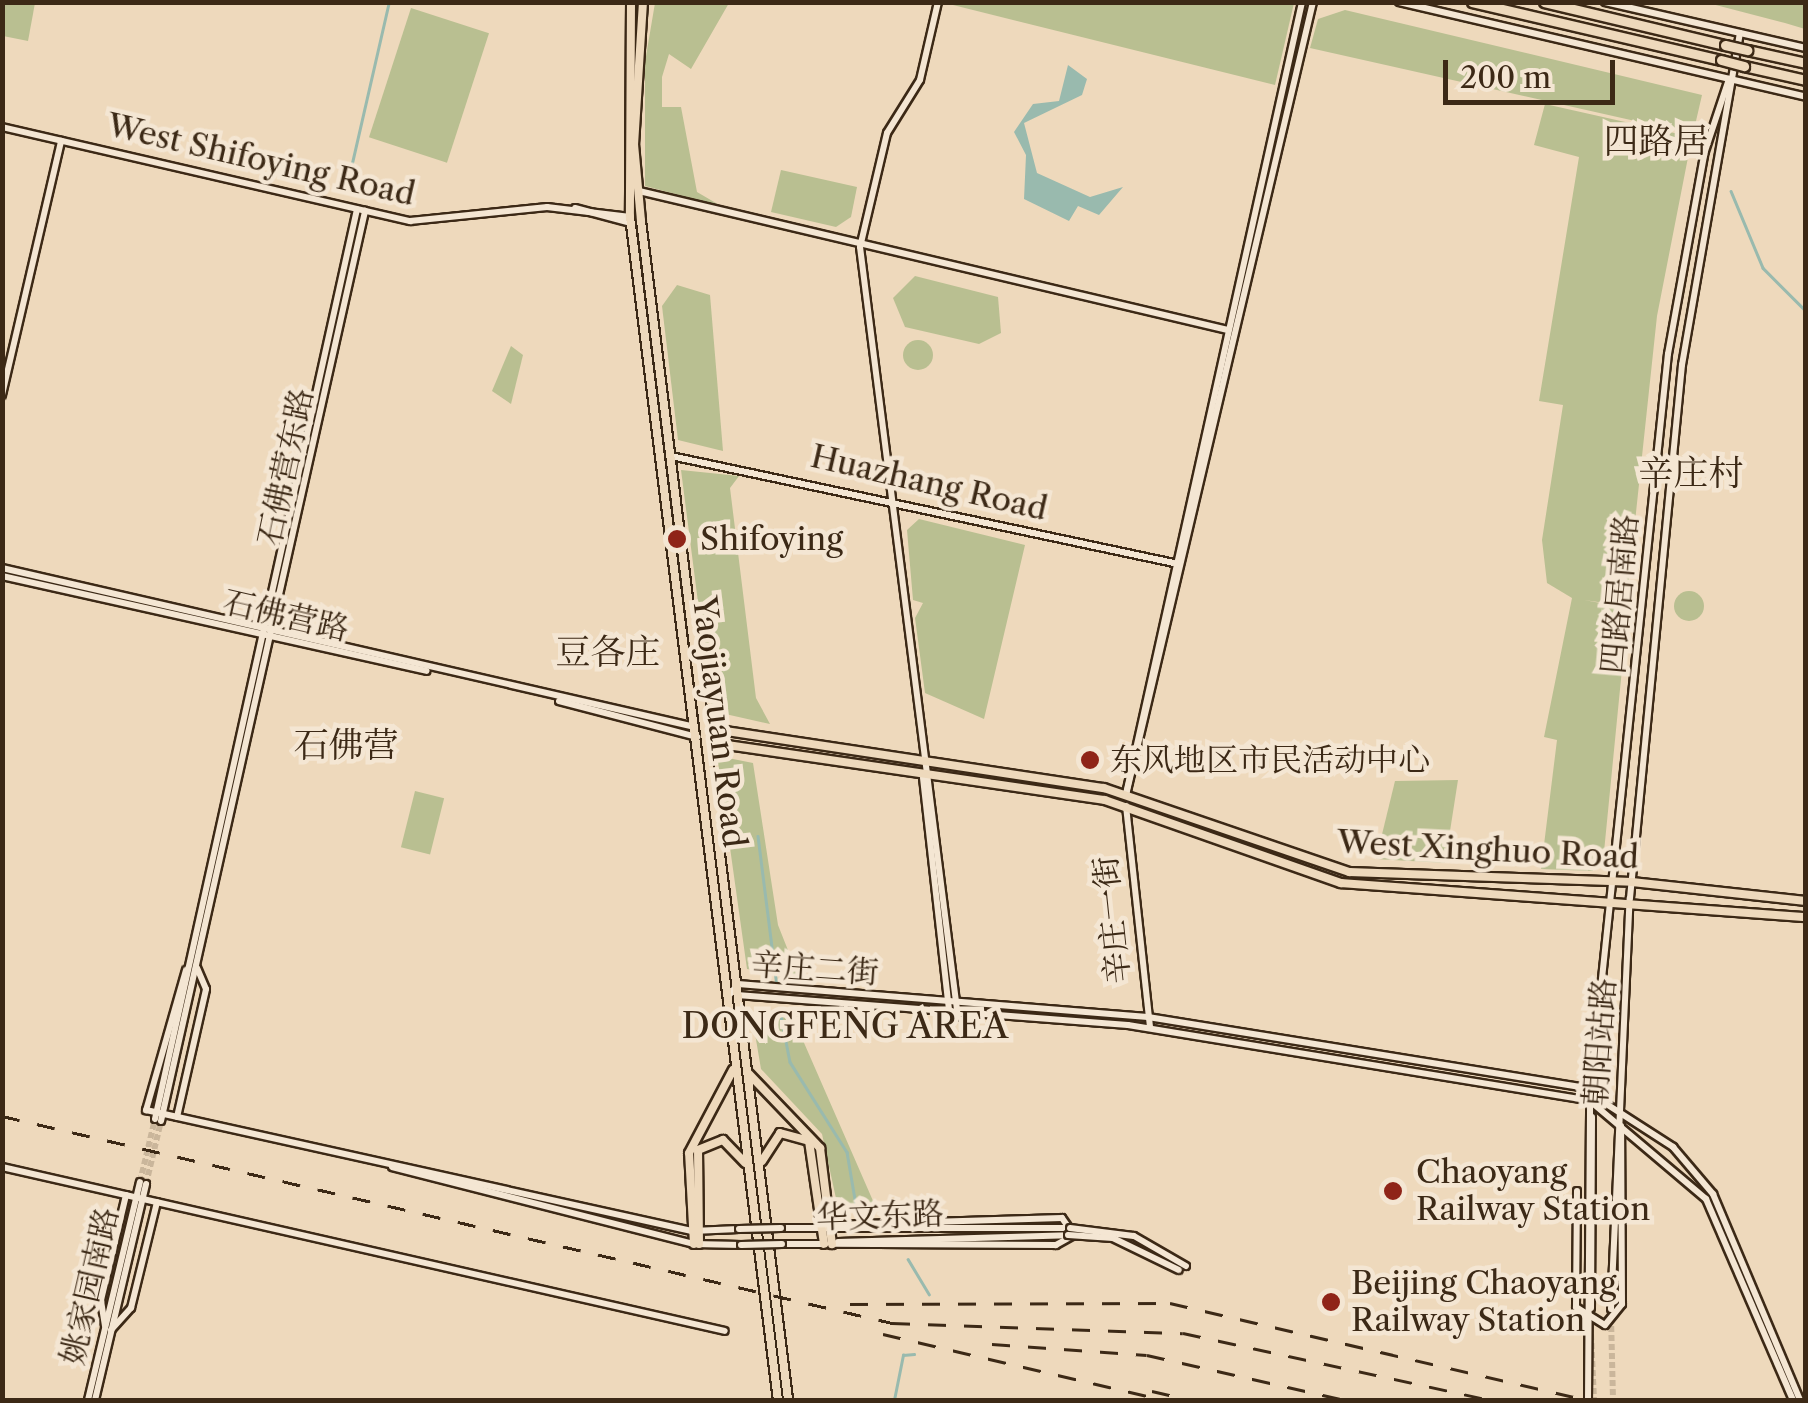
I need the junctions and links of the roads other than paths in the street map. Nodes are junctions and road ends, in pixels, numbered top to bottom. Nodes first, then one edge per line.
1 (631, 2) edge
2 (643, 2) edge
3 (938, 2) edge
4 (1302, 2) edge
5 (1313, 2) edge
6 (1399, 2) edge
7 (1472, 2) edge
8 (1544, 2) edge
9 (1605, 2) edge
10 (1740, 34) junction
11 (1806, 48) edge
12 (1806, 63) edge
13 (1729, 79) junction
14 (1806, 80) edge
15 (1806, 97) edge
16 (2, 127) edge
17 (61, 140) junction
18 (638, 191) junction
19 (361, 210) junction
20 (630, 220) junction
21 (860, 248) junction
22 (1228, 330) junction
23 (2, 395) edge
24 (671, 456) junction
25 (890, 501) junction
26 (1174, 564) junction
27 (2, 568) edge
28 (2, 576) edge
29 (272, 635) junction
30 (706, 728) junction
31 (696, 732) junction
32 (707, 742) junction
33 (922, 759) junction
34 (923, 772) junction
35 (1126, 800) junction
36 (1619, 882) junction
37 (1632, 882) junction
38 (1617, 898) junction
39 (1630, 898) junction
40 (1806, 900) edge
41 (1806, 917) edge
42 (194, 966) junction
43 (738, 989) junction
44 (726, 998) junction
45 (953, 1006) junction
46 (954, 1016) junction
47 (1148, 1017) junction
48 (1150, 1028) junction
49 (734, 1066) junction
50 (748, 1073) junction
51 (1590, 1096) junction
52 (1621, 1107) junction
53 (177, 1117) junction
54 (158, 1120) tunnel mouth
55 (1620, 1120) junction
56 (392, 1166) junction
57 (760, 1166) junction
58 (2, 1167) edge
59 (748, 1168) junction
60 (143, 1183) tunnel mouth
61 (1576, 1191) dead end
62 (126, 1195) junction
63 (157, 1202) junction
64 (827, 1226) junction
65 (695, 1230) junction
66 (1069, 1232) junction
67 (697, 1244) junction
68 (828, 1244) junction
69 (1182, 1268) dead end
70 (1590, 1308) dead end
71 (1611, 1309) tunnel mouth
72 (108, 1330) junction
73 (725, 1332) dead end
74 (92, 1400) edge
75 (778, 1400) edge
76 (788, 1400) edge
77 (1588, 1400) edge
78 (1796, 1400) edge

1 - 20 main road, Yaojiayuan Road
2 - 18 main road, Yaojiayuan Road
3 - 21 street
4 - 22 street
5 - 35 street
6 - 13 street
7 - 14 highway, bridge
8 - 12 highway, bridge
9 - 10 street
10 - 11 street
10 - 13 street
13 - 15 street
13 - 36 street, 四路居南路
13 - 37 street, 朝阳站路
16 - 17 street, West Shifoying Road
17 - 19 street, West Shifoying Road
17 - 23 street, West Shifoying Road
18 - 21 street
18 - 24 main road, Yaojiayuan Road
19 - 20 street, West Shifoying Road
19 - 29 street, 石佛营东路
20 - 31 main road, Yaojiayuan Road
21 - 22 street
21 - 25 street
22 - 26 street
24 - 25 street, Huazhang Road
24 - 30 main road, Yaojiayuan Road
25 - 26 street, Huazhang Road
25 - 33 street
26 - 35 street
27 - 29 street
28 - 29 street, 石佛营路
29 - 31 street, 石佛营路
29 - 42 street, 石佛营东路
30 - 31 street
30 - 32 main road, Yaojiayuan Road
30 - 33 main road, West Xinghuo Road
31 - 32 street
31 - 44 main road, Yaojiayuan Road
32 - 34 main road, West Xinghuo Road
32 - 43 main road, Yaojiayuan Road
33 - 34 street
33 - 35 main road, West Xinghuo Road
34 - 35 main road, West Xinghuo Road
34 - 45 street
35 - 36 main road, West Xinghuo Road
35 - 38 main road, West Xinghuo Road
35 - 47 street, 辛庄一街
36 - 37 main road, West Xinghuo Road
36 - 38 street, 朝阳站路
37 - 39 street, 朝阳站路
37 - 40 main road, West Xinghuo Road
38 - 39 main road, West Xinghuo Road
38 - 51 street, 朝阳站路
39 - 41 main road, West Xinghuo Road
39 - 52 street, 朝阳站路
42 - 53 street
42 - 53 street
42 - 54 street
43 - 44 street, 辛庄二街
43 - 45 street, 辛庄二街
43 - 46 street, 辛庄二街
43 - 50 main road, Yaojiayuan Road
44 - 49 main road, Yaojiayuan Road
45 - 46 street
45 - 47 street, 辛庄二街
46 - 48 street, 辛庄二街
47 - 48 street, 辛庄一街
47 - 51 street, 辛庄二街
48 - 51 street, 辛庄二街
49 - 59 main road, Yaojiayuan Road
49 - 65 main road
50 - 57 main road, Yaojiayuan Road
50 - 64 main road
51 - 52 street
51 - 55 street
51 - 70 street
51 - 77 street
52 - 55 street, 朝阳站路
52 - 78 street
53 - 56 street
55 - 61 street
55 - 71 street, 朝阳站路
55 - 78 street
56 - 65 street
56 - 67 street
57 - 64 main road
57 - 76 main road, Yaojiayuan Road
58 - 62 street
59 - 65 main road
59 - 75 main road, Yaojiayuan Road
60 - 72 street, 姚家园南路
62 - 63 street
62 - 72 street
63 - 72 street
63 - 73 street
64 - 65 street, 华文东路, bridge
64 - 66 street, 华文东路
64 - 68 main road
64 - 68 street
65 - 67 main road
66 - 68 street, 华文东路
66 - 69 street, bridge
67 - 68 street, 华文东路, bridge
72 - 74 street, 姚家园南路

